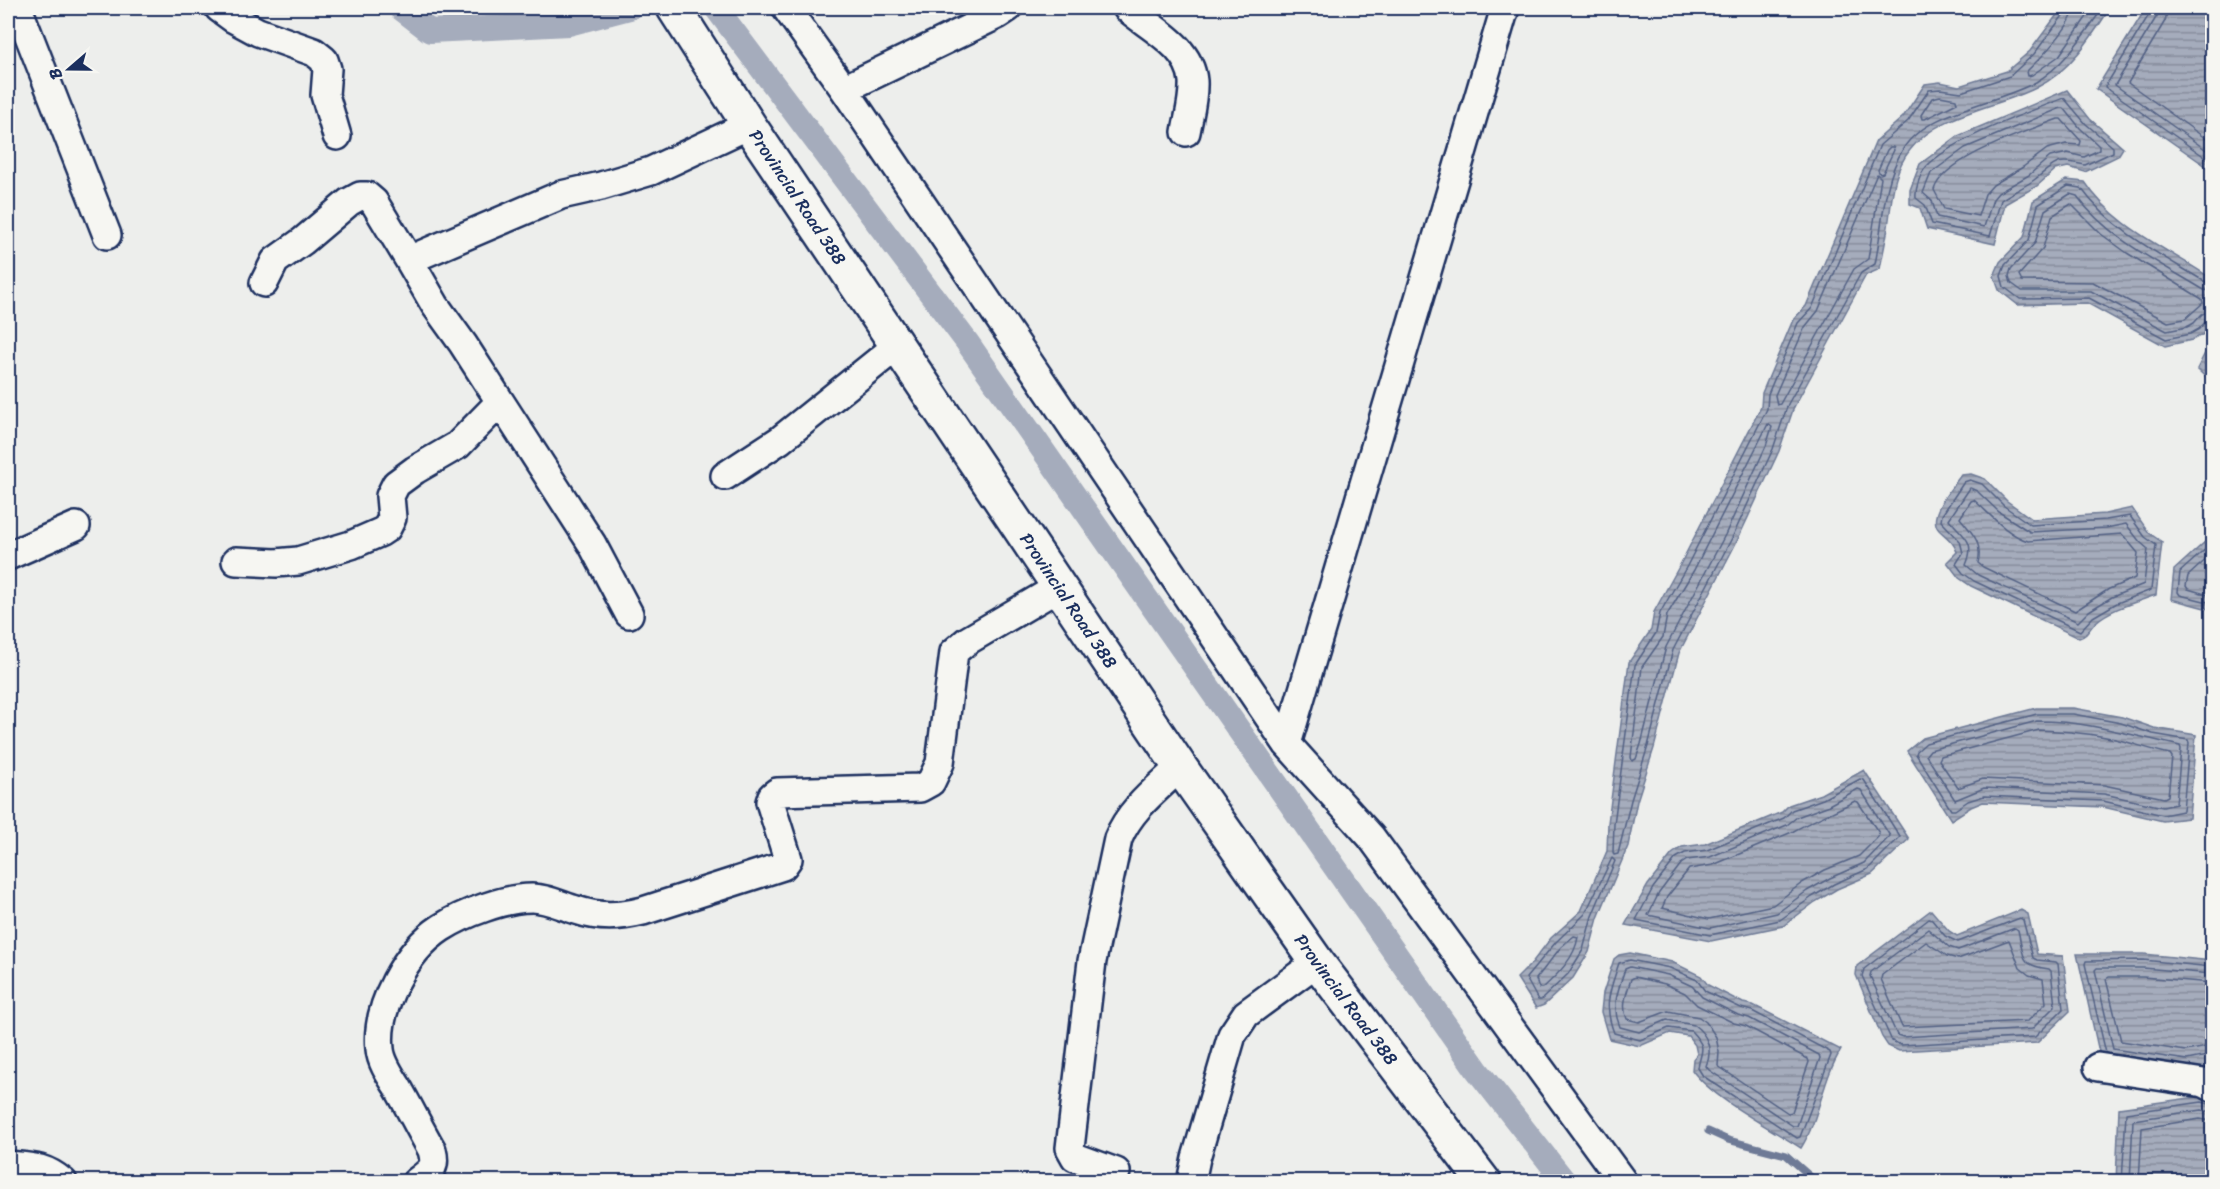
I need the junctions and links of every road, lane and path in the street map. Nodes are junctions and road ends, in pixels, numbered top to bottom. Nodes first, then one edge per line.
1 (18, 8) edge
2 (219, 8) edge
3 (786, 8) edge
4 (1008, 8) edge
5 (1127, 8) edge
6 (1505, 8) edge
7 (682, 20) edge
8 (844, 89) junction
9 (749, 125) junction
10 (1186, 132) dead end
11 (337, 136) dead end
12 (107, 235) dead end
13 (408, 260) junction
14 (264, 283) dead end
15 (897, 346) junction
16 (500, 402) junction
17 (725, 477) dead end
18 (76, 526) dead end
19 (8, 556) edge
20 (236, 561) dead end
21 (1059, 587) junction
22 (629, 614) dead end
23 (1287, 744) junction
24 (1180, 767) junction
25 (1317, 962) junction
26 (2098, 1067) dead end
27 (2212, 1087) edge
28 (8, 1165) edge
29 (1116, 1172) dead end
30 (63, 1182) edge
31 (416, 1182) edge
32 (1191, 1182) edge
33 (1484, 1182) edge
34 (1623, 1182) edge

1 - 12 street
2 - 11 street
3 - 8 street
4 - 8 street
5 - 10 street
6 - 23 street
7 - 9 main road, Provincial Road 388
8 - 23 street
9 - 13 street
9 - 15 main road, Provincial Road 388
13 - 14 street
13 - 16 street
15 - 17 street
15 - 21 main road, Provincial Road 388
16 - 20 street
16 - 22 street
18 - 19 street
21 - 24 main road, Provincial Road 388
21 - 31 street
23 - 34 street
24 - 25 main road, Provincial Road 388
24 - 29 street
25 - 32 street
25 - 33 main road, Provincial Road 388
26 - 27 street
28 - 30 street

